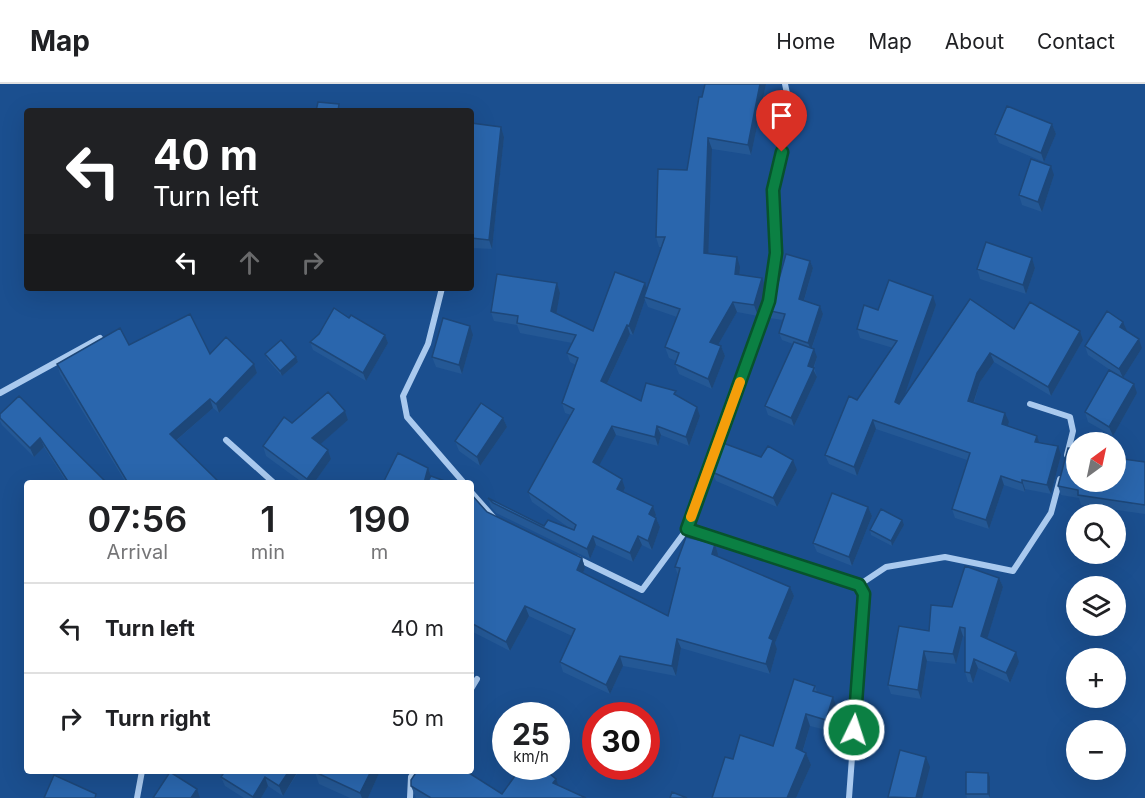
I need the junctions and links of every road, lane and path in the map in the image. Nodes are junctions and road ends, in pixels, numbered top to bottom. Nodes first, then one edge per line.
1 (785, 84) edge
2 (441, 291) edge
3 (100, 338) edge
4 (0, 393) edge
5 (1030, 404) dead end
6 (226, 440) dead end
7 (1065, 462) edge
8 (1062, 472) edge
9 (271, 480) edge
10 (461, 480) edge
11 (474, 495) edge
12 (504, 523) edge
13 (687, 529) junction
14 (567, 554) edge
15 (859, 585) junction
16 (477, 679) dead end
17 (474, 684) edge
18 (141, 774) edge
19 (414, 774) edge
20 (136, 798) edge
21 (410, 798) edge
22 (849, 798) edge

1 - 13 street
2 - 10 street
3 - 4 street
5 - 7 street
6 - 9 street
8 - 15 street
11 - 12 street
13 - 14 street
13 - 15 street
15 - 22 street
16 - 17 street
18 - 20 street
19 - 21 street

